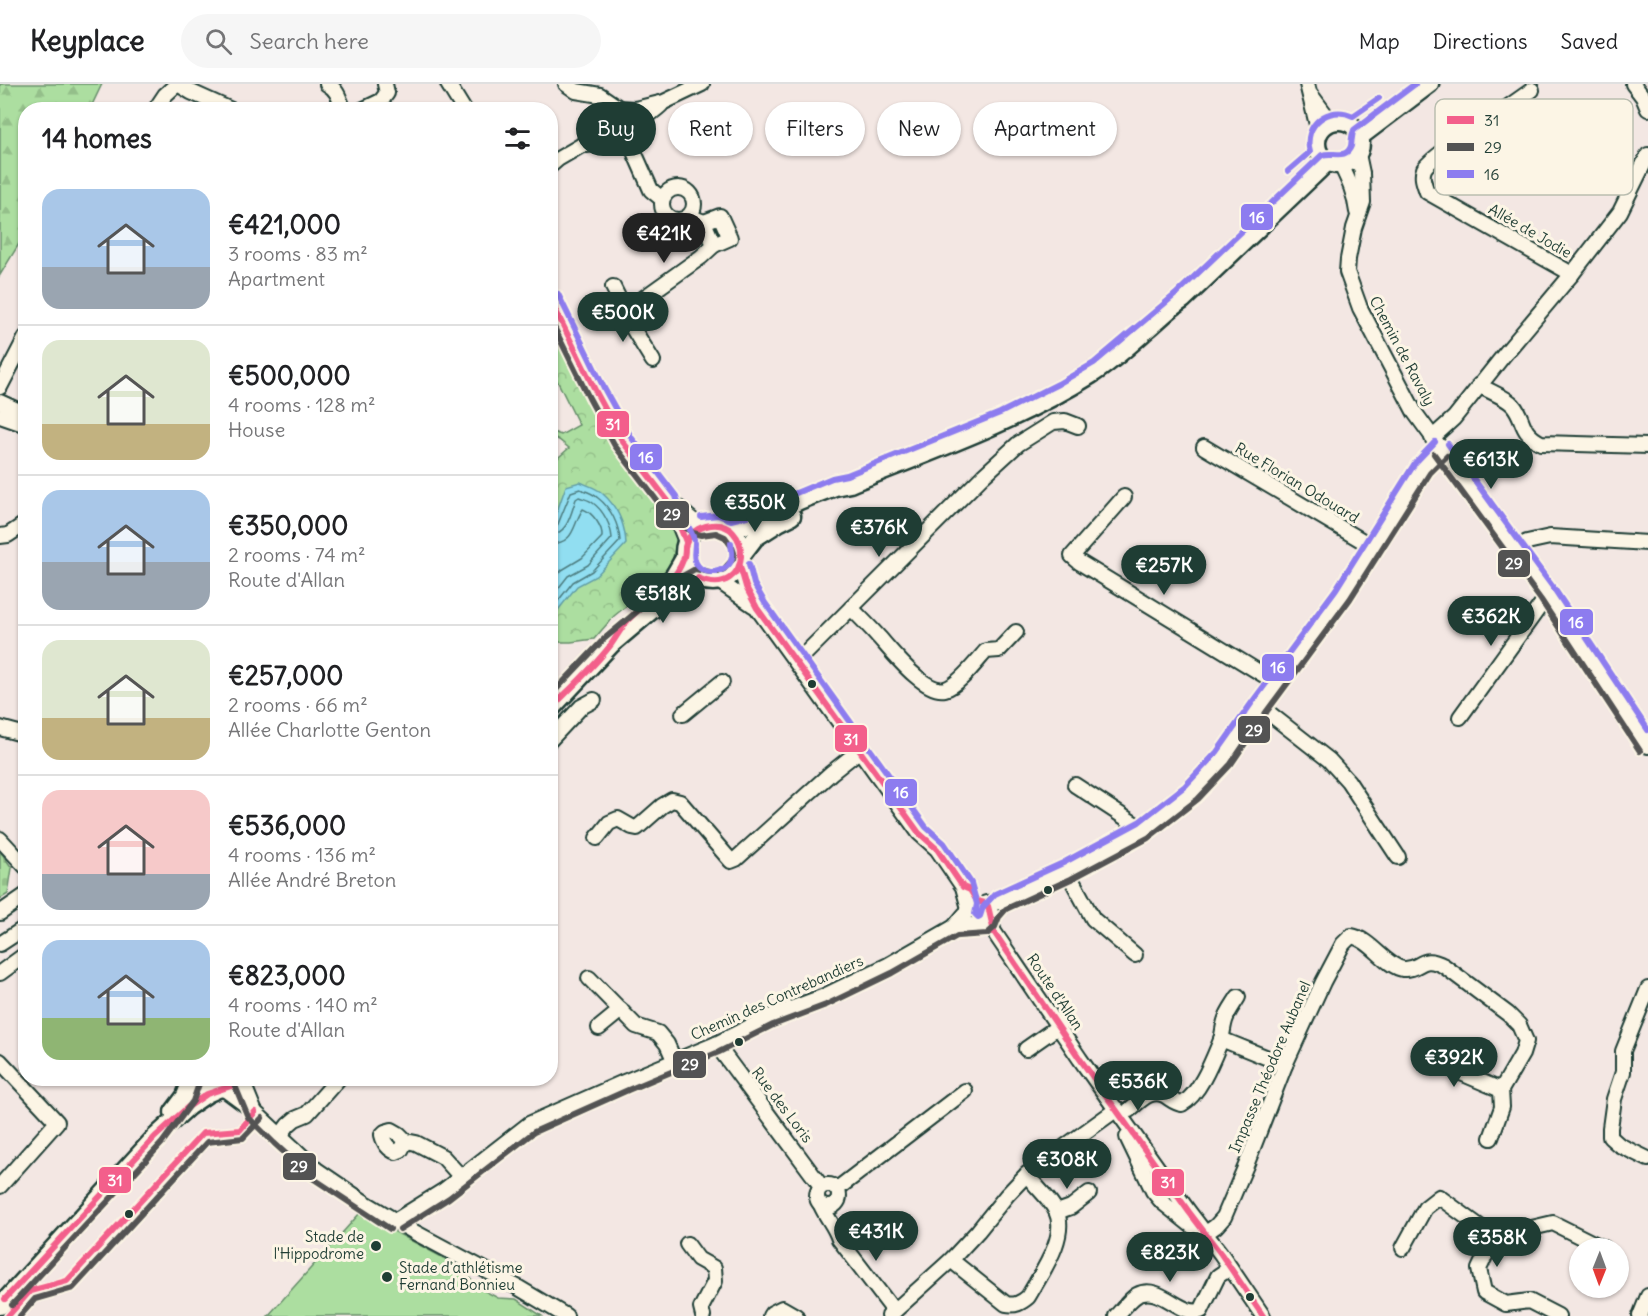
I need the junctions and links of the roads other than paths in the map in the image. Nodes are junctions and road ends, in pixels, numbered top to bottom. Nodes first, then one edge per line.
1 (178, 84) edge
2 (327, 84) edge
3 (385, 84) edge
4 (566, 84) edge
5 (702, 84) edge
6 (1413, 84) edge
7 (1430, 84) edge
8 (1633, 84) edge
9 (449, 86) edge
10 (1307, 88) edge
11 (1532, 90) dead end
12 (604, 92) edge
13 (1519, 99) edge
14 (160, 102) edge
15 (212, 102) edge
16 (340, 102) edge
17 (379, 102) edge
18 (453, 102) edge
19 (459, 102) edge
20 (664, 102) junction
21 (656, 104) edge
22 (656, 109) edge
23 (1648, 109) edge
24 (1325, 128) junction
25 (1357, 132) junction
26 (576, 149) edge
27 (1358, 154) junction
28 (1648, 155) edge
29 (636, 156) edge
30 (1435, 158) edge
31 (558, 159) edge
32 (1329, 161) junction
33 (1633, 184) edge
34 (1628, 195) edge
35 (662, 199) junction
36 (691, 211) junction
37 (1358, 217) junction
38 (1572, 274) junction
39 (613, 288) dead end
40 (627, 310) junction
41 (558, 314) edge
42 (18, 352) edge
43 (653, 361) dead end
44 (1479, 385) junction
45 (0, 387) edge
46 (0, 402) edge
47 (18, 410) edge
48 (0, 416) edge
49 (18, 422) edge
50 (1078, 426) dead end
51 (1436, 443) junction
52 (1648, 446) edge
53 (1204, 447) dead end
54 (850, 484) junction
55 (1124, 497) dead end
56 (668, 501) junction
57 (702, 526) junction
58 (18, 528) edge
59 (730, 529) junction
60 (0, 536) edge
61 (1648, 543) edge
62 (1373, 547) junction
63 (685, 550) junction
64 (1514, 551) junction
65 (741, 560) junction
66 (698, 578) junction
67 (720, 582) junction
68 (1548, 595) junction
69 (757, 608) junction
70 (851, 608) junction
71 (1016, 632) dead end
72 (611, 645) junction
73 (797, 662) junction
74 (722, 682) dead end
75 (1277, 683) junction
76 (594, 700) dead end
77 (558, 701) edge
78 (1260, 706) junction
79 (682, 714) dead end
80 (1460, 717) dead end
81 (0, 728) edge
82 (558, 731) edge
83 (18, 733) edge
84 (1648, 746) edge
85 (860, 750) junction
86 (1075, 785) dead end
87 (1144, 830) junction
88 (597, 838) dead end
89 (0, 839) edge
90 (1398, 857) dead end
91 (18, 858) edge
92 (1067, 871) junction
93 (18, 901) edge
94 (981, 912) junction
95 (0, 913) edge
96 (18, 932) edge
97 (0, 944) edge
98 (1134, 955) dead end
99 (18, 960) edge
100 (0, 973) edge
101 (590, 978) dead end
102 (1648, 989) edge
103 (1238, 997) dead end
104 (621, 1010) junction
105 (599, 1028) dead end
106 (1056, 1028) junction
107 (1221, 1039) junction
108 (716, 1044) junction
109 (1026, 1049) dead end
110 (1428, 1051) dead end
111 (0, 1061) edge
112 (675, 1062) junction
113 (1285, 1065) junction
114 (18, 1080) edge
115 (23, 1086) edge
116 (189, 1086) edge
117 (207, 1086) edge
118 (231, 1086) edge
119 (243, 1086) edge
120 (332, 1086) edge
121 (220, 1089) junction
122 (1501, 1090) junction
123 (965, 1091) dead end
124 (1119, 1110) junction
125 (255, 1112) junction
126 (280, 1136) junction
127 (155, 1137) junction
128 (1491, 1138) dead end
129 (406, 1142) dead end
130 (1648, 1159) edge
131 (1027, 1174) junction
132 (460, 1177) junction
133 (0, 1186) edge
134 (821, 1186) junction
135 (1089, 1192) dead end
136 (838, 1194) junction
137 (820, 1205) junction
138 (1057, 1212) junction
139 (395, 1221) junction
140 (835, 1228) junction
141 (1203, 1235) junction
142 (1494, 1237) junction
143 (1574, 1238) edge
144 (687, 1244) dead end
145 (1403, 1248) dead end
146 (951, 1260) junction
147 (1228, 1270) junction
148 (1648, 1296) edge
149 (0, 1306) edge
150 (891, 1313) edge
151 (1257, 1315) edge
152 (566, 1316) edge
153 (703, 1316) edge
154 (770, 1316) edge
155 (796, 1316) edge
156 (1116, 1316) edge
157 (1558, 1316) edge
158 (1640, 1316) edge

1 - 14 street
1 - 15 street
2 - 16 street
3 - 17 street
4 - 12 street
5 - 20 street
6 - 25 main road
7 - 25 main road
8 - 23 street
9 - 18 street
9 - 19 street
10 - 24 street
11 - 13 street
20 - 21 street
20 - 22 street
24 - 25 main road
24 - 32 main road
25 - 27 main road
26 - 31 street
27 - 32 main road
27 - 37 street, Chemin de Ravaly
28 - 33 street, Chemin des Contrebandiers
29 - 35 street
30 - 38 street, Allée de Jodie
32 - 37 street
32 - 54 main road
34 - 38 street, Chemin des Contrebandiers
35 - 36 street
35 - 36 street
36 - 40 street
37 - 51 street, Chemin de Ravaly
38 - 44 street, Chemin des Contrebandiers
39 - 40 street
40 - 43 street
41 - 56 street
42 - 45 street
44 - 51 street, Chemin des Contrebandiers
44 - 52 street
46 - 47 street
48 - 49 street
50 - 70 street
51 - 62 street, Chemin des Contrebandiers
51 - 64 street, Chemin de Ravaly
53 - 62 street, Rue Florian Odouard
54 - 59 main road
54 - 65 main road
55 - 75 street
56 - 57 street
56 - 63 street
57 - 59 main road
57 - 63 main road
58 - 60 street
59 - 65 main road
61 - 64 street
62 - 75 street, Chemin des Contrebandiers
63 - 66 main road
63 - 72 main road
64 - 68 street, Chemin de Ravaly
65 - 67 main road
65 - 69 street, Route d'Allan
66 - 67 main road
66 - 72 main road
67 - 69 street, Route d'Allan
68 - 80 street
68 - 84 street, Chemin de Ravaly
69 - 73 street, Route d'Allan
70 - 71 street
70 - 73 street
72 - 77 main road
73 - 85 street, Route d'Allan
74 - 79 street
75 - 78 street, Chemin des Contrebandiers
76 - 82 street
78 - 87 street, Chemin des Contrebandiers
78 - 90 street
81 - 83 street
85 - 88 street
85 - 94 street, Route d'Allan
86 - 87 street
87 - 92 street, Chemin des Contrebandiers
89 - 91 street
92 - 94 street, Chemin des Contrebandiers
92 - 98 street
93 - 95 street
94 - 106 street, Route d'Allan
94 - 108 street, Chemin des Contrebandiers
96 - 97 street
99 - 100 street
101 - 104 street
102 - 130 street
103 - 107 street
104 - 105 street
104 - 112 street
106 - 109 street
106 - 124 street, Route d'Allan
107 - 113 street
107 - 124 street
108 - 112 street, Chemin des Contrebandiers
108 - 134 street, Rue des Loris
110 - 122 street
111 - 114 street
112 - 132 street, Chemin des Contrebandiers
113 - 122 street, Impasse Théodore Aubanel
113 - 141 street, Impasse Théodore Aubanel
115 - 133 street
116 - 127 main road
117 - 121 main road
118 - 121 main road
119 - 125 street
120 - 126 street
121 - 125 street
121 - 127 main road
122 - 128 street
123 - 136 street
124 - 131 street
124 - 141 street, Route d'Allan
125 - 126 street
126 - 139 street
127 - 149 main road
129 - 132 street
131 - 138 street
131 - 146 street
132 - 139 street, Chemin des Contrebandiers
134 - 136 street
134 - 137 street
135 - 138 street
136 - 137 street
136 - 140 street
137 - 140 street
138 - 146 street
139 - 152 street
140 - 150 street
141 - 147 street, Route d'Allan
142 - 143 street
142 - 145 street
142 - 157 street
144 - 153 street
146 - 150 street
147 - 151 street, Route d'Allan
147 - 156 street
148 - 158 street
154 - 155 street

